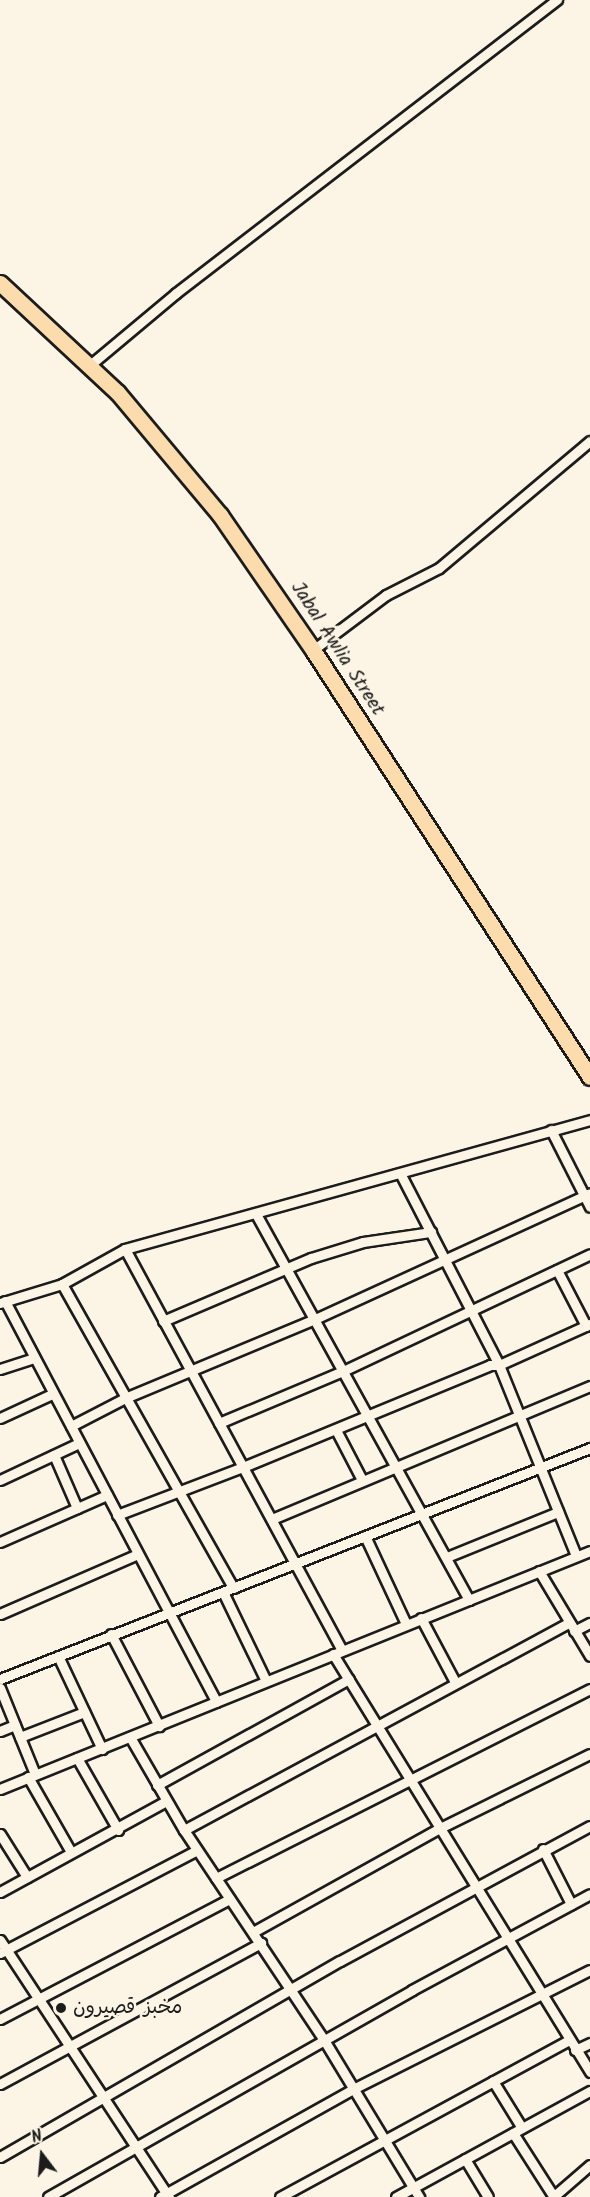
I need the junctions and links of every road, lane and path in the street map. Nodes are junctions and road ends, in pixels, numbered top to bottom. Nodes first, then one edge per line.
1 (557, 0) edge
2 (0, 283) edge
3 (90, 365) junction
4 (590, 441) edge
5 (314, 650) junction
6 (590, 1077) edge
7 (590, 1120) edge
8 (551, 1130) junction
9 (400, 1173) junction
10 (587, 1194) edge
11 (590, 1207) edge
12 (256, 1214) junction
13 (431, 1232) junction
14 (125, 1249) junction
15 (590, 1254) edge
16 (446, 1259) junction
17 (289, 1268) junction
18 (557, 1270) junction
19 (62, 1284) junction
20 (3, 1302) edge
21 (472, 1311) junction
22 (315, 1319) junction
23 (163, 1321) junction
24 (588, 1325) edge
25 (33, 1358) junction
26 (499, 1365) junction
27 (0, 1369) edge
28 (192, 1369) junction
29 (343, 1371) junction
30 (590, 1386) edge
31 (52, 1394) junction
32 (125, 1398) junction
33 (519, 1414) junction
34 (368, 1416) junction
35 (0, 1418) edge
36 (219, 1423) junction
37 (70, 1426) junction
38 (336, 1430) junction
39 (79, 1443) junction
40 (589, 1450) edge
41 (54, 1455) junction
42 (395, 1465) junction
43 (243, 1467) junction
44 (541, 1467) junction
45 (0, 1480) edge
46 (362, 1480) junction
47 (177, 1489) junction
48 (106, 1495) junction
49 (77, 1508) junction
50 (558, 1512) junction
51 (422, 1514) junction
52 (117, 1515) junction
53 (272, 1519) junction
54 (365, 1536) junction
55 (0, 1542) edge
56 (590, 1551) edge
57 (138, 1554) junction
58 (576, 1556) junction
59 (447, 1557) junction
60 (297, 1563) junction
61 (539, 1571) junction
62 (233, 1588) junction
63 (224, 1592) junction
64 (469, 1599) junction
65 (169, 1612) junction
66 (0, 1614) edge
67 (421, 1618) junction
68 (590, 1623) edge
69 (406, 1624) junction
70 (571, 1627) junction
71 (111, 1634) junction
72 (338, 1652) junction
73 (58, 1656) junction
74 (590, 1656) edge
75 (0, 1679) edge
76 (349, 1679) junction
77 (266, 1681) junction
78 (455, 1682) junction
79 (0, 1688) edge
80 (590, 1689) edge
81 (216, 1702) junction
82 (84, 1712) junction
83 (376, 1724) junction
84 (15, 1725) junction
85 (159, 1726) junction
86 (0, 1731) edge
87 (20, 1737) junction
88 (130, 1737) junction
89 (102, 1749) junction
90 (590, 1754) edge
91 (77, 1758) junction
92 (31, 1776) junction
93 (410, 1781) junction
94 (157, 1785) junction
95 (0, 1789) edge
96 (166, 1801) junction
97 (590, 1826) edge
98 (440, 1828) junction
99 (118, 1830) junction
100 (184, 1830) junction
101 (0, 1834) edge
102 (543, 1849) junction
103 (197, 1850) junction
104 (71, 1852) junction
105 (27, 1877) junction
106 (216, 1878) junction
107 (477, 1885) junction
108 (0, 1892) edge
109 (590, 1894) edge
110 (230, 1899) junction
111 (571, 1904) junction
112 (253, 1932) junction
113 (507, 1938) junction
114 (0, 1940) edge
115 (261, 1943) junction
116 (3, 1952) edge
117 (590, 1970) edge
118 (291, 1991) junction
119 (540, 1994) junction
120 (37, 2000) junction
121 (0, 2019) edge
122 (324, 2040) junction
123 (569, 2040) junction
124 (590, 2043) edge
125 (68, 2047) junction
126 (575, 2050) junction
127 (590, 2072) edge
128 (493, 2081) junction
129 (0, 2084) edge
130 (353, 2089) junction
131 (590, 2091) edge
132 (104, 2099) junction
133 (522, 2128) junction
134 (513, 2133) junction
135 (383, 2139) junction
136 (137, 2148) junction
137 (0, 2157) edge
138 (465, 2159) junction
139 (590, 2165) edge
140 (413, 2188) junction
141 (165, 2196) edge
142 (48, 2197) edge
143 (280, 2197) edge
144 (396, 2197) edge
145 (419, 2197) edge
146 (488, 2197) edge
147 (554, 2197) edge

1 - 3 street
2 - 3 highway, Jabal Awlia Street
3 - 5 highway, Jabal Awlia Street
4 - 5 street
5 - 6 highway, Jabal Awlia Street
7 - 8 street
8 - 9 street
8 - 10 street
9 - 12 street
9 - 13 street
10 - 11 street
10 - 16 street
12 - 14 street
12 - 17 street
13 - 16 street
13 - 17 street
14 - 19 street
14 - 23 street
15 - 18 street
16 - 21 street
16 - 22 street
17 - 22 street
17 - 23 street
18 - 21 street
18 - 24 street
19 - 20 street
19 - 32 street
20 - 25 street
21 - 26 street
21 - 29 street
22 - 28 street
22 - 29 street
23 - 28 street
24 - 26 street
25 - 27 street
25 - 31 street
26 - 33 street
26 - 34 street
28 - 32 street
28 - 36 street
29 - 34 street
29 - 36 street
30 - 33 street
31 - 35 street
31 - 37 street
32 - 37 street
32 - 47 street
33 - 42 street
33 - 44 street
34 - 38 street
34 - 42 street
36 - 43 street
37 - 39 street
38 - 43 street
38 - 46 street
39 - 41 street
39 - 48 street
40 - 44 street
41 - 45 street
41 - 49 street
42 - 46 street
42 - 51 street
43 - 47 street
43 - 53 street
44 - 50 street
44 - 51 street
46 - 53 street
47 - 52 street
47 - 62 street
48 - 49 street
48 - 52 street
49 - 55 street
50 - 58 street
50 - 59 street
51 - 54 street
51 - 59 street
52 - 57 street
53 - 60 street
54 - 60 street
54 - 69 street
56 - 58 street
57 - 65 street
57 - 66 street
58 - 61 street
59 - 64 street
60 - 62 street
60 - 72 street
61 - 64 street
61 - 70 street
62 - 63 street
63 - 65 street
63 - 77 street
64 - 67 street
65 - 71 street
65 - 81 street
67 - 69 street
67 - 78 street
68 - 70 street
69 - 72 street
70 - 74 street
70 - 78 street
71 - 73 street
71 - 85 street
72 - 76 street
72 - 77 street
73 - 75 street
73 - 82 street
76 - 83 street
76 - 94 street
77 - 81 street
78 - 83 street
79 - 84 street
80 - 93 street
81 - 85 street
82 - 87 street
82 - 89 street
83 - 93 street
83 - 100 street
84 - 86 street
84 - 87 street
85 - 88 street
87 - 92 street
88 - 89 street
88 - 94 street
89 - 91 street
90 - 98 street
91 - 92 street
91 - 99 street
92 - 95 street
92 - 104 street
93 - 98 street
93 - 106 street
94 - 96 street
96 - 99 street
96 - 100 street
97 - 102 street
98 - 107 street
98 - 112 street
99 - 104 street
100 - 103 street
101 - 105 street
102 - 107 street
102 - 111 street
103 - 106 street
103 - 116 street
104 - 105 street
105 - 108 street
106 - 110 street
107 - 113 street
107 - 118 street
109 - 111 street
110 - 112 street
110 - 120 street
111 - 113 street
112 - 115 street
113 - 119 street
113 - 122 street
114 - 116 street
115 - 118 street
115 - 125 street
116 - 120 street
117 - 119 street
118 - 122 street
118 - 132 street
119 - 123 street
119 - 130 street
120 - 121 street
120 - 125 street
122 - 130 street
122 - 136 street
123 - 126 street
123 - 128 street
124 - 126 street
125 - 129 street
125 - 132 street
126 - 127 street
128 - 133 street
128 - 135 street
130 - 135 street
130 - 141 street
131 - 133 street
132 - 136 street
132 - 137 street
133 - 134 street
134 - 138 street
134 - 147 street
135 - 140 street
135 - 143 street
136 - 141 street
136 - 142 street
138 - 140 street
138 - 146 street
139 - 147 street
140 - 144 street
140 - 145 street

